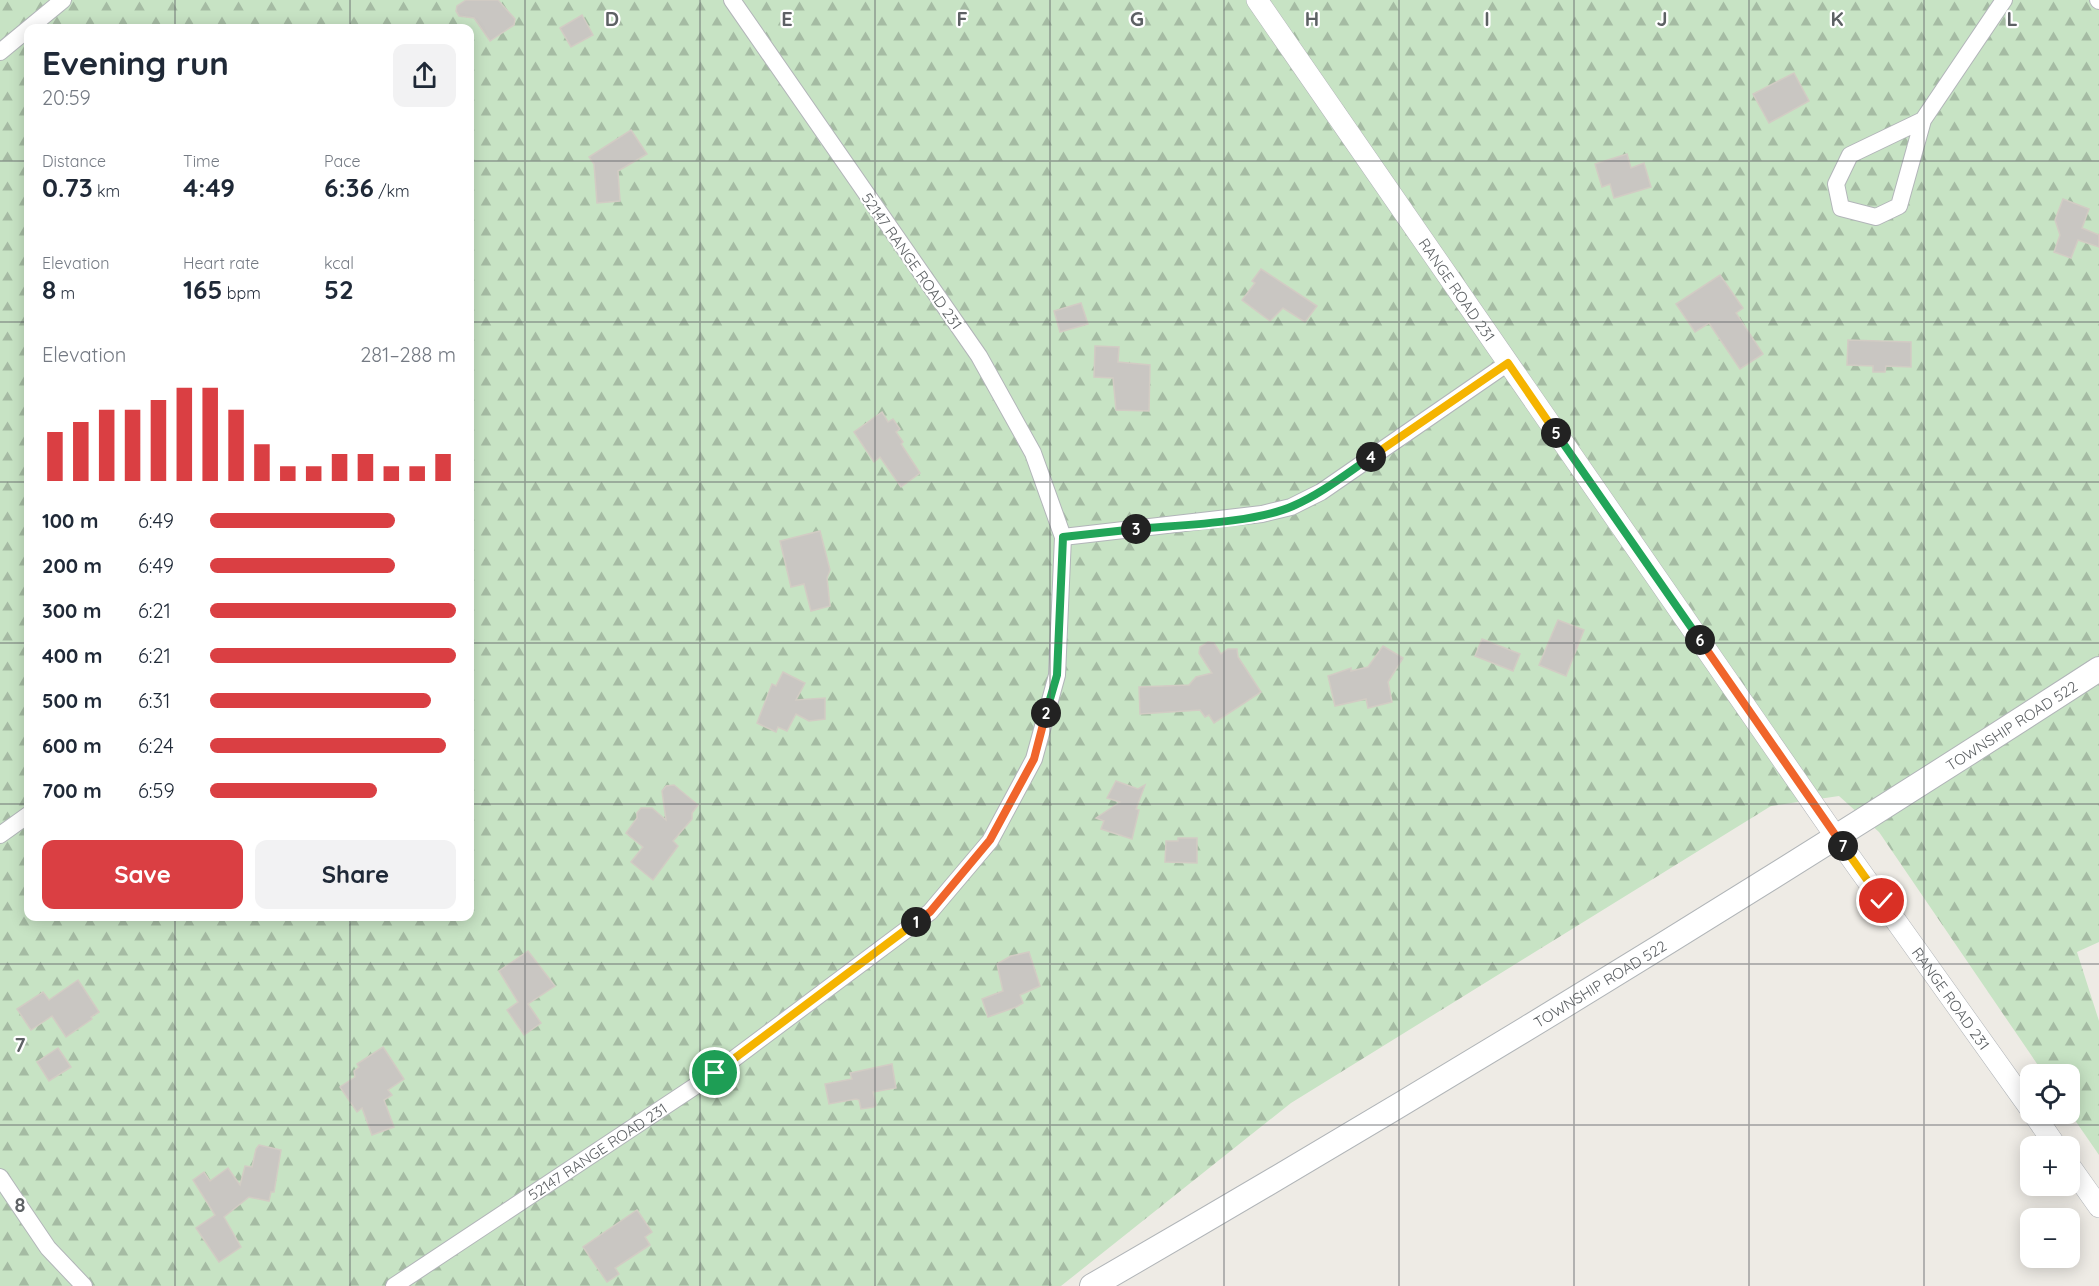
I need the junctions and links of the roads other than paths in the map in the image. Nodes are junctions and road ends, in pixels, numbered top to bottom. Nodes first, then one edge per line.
1 (63, 0) edge
2 (732, 0) edge
3 (1257, 0) edge
4 (2004, 0) edge
5 (34, 24) edge
6 (24, 32) edge
7 (0, 52) edge
8 (1923, 120) junction
9 (1508, 363) junction
10 (1063, 537) junction
11 (2099, 669) edge
12 (24, 818) edge
13 (0, 835) edge
14 (1836, 837) junction
15 (2020, 1095) edge
16 (0, 1177) edge
17 (2080, 1180) edge
18 (2099, 1208) edge
19 (84, 1286) edge
20 (394, 1286) edge
21 (1092, 1286) edge

1 - 5 street
2 - 10 street, 52147 RANGE ROAD 231
3 - 9 street, RANGE ROAD 231
4 - 8 street
6 - 7 street
8 - 8 street
9 - 10 street
9 - 14 street, RANGE ROAD 231
10 - 20 street, 52147 RANGE ROAD 231
11 - 14 main road, TOWNSHIP ROAD 522
12 - 13 street
14 - 15 street, RANGE ROAD 231
14 - 21 main road, TOWNSHIP ROAD 522
16 - 19 street
17 - 18 street

